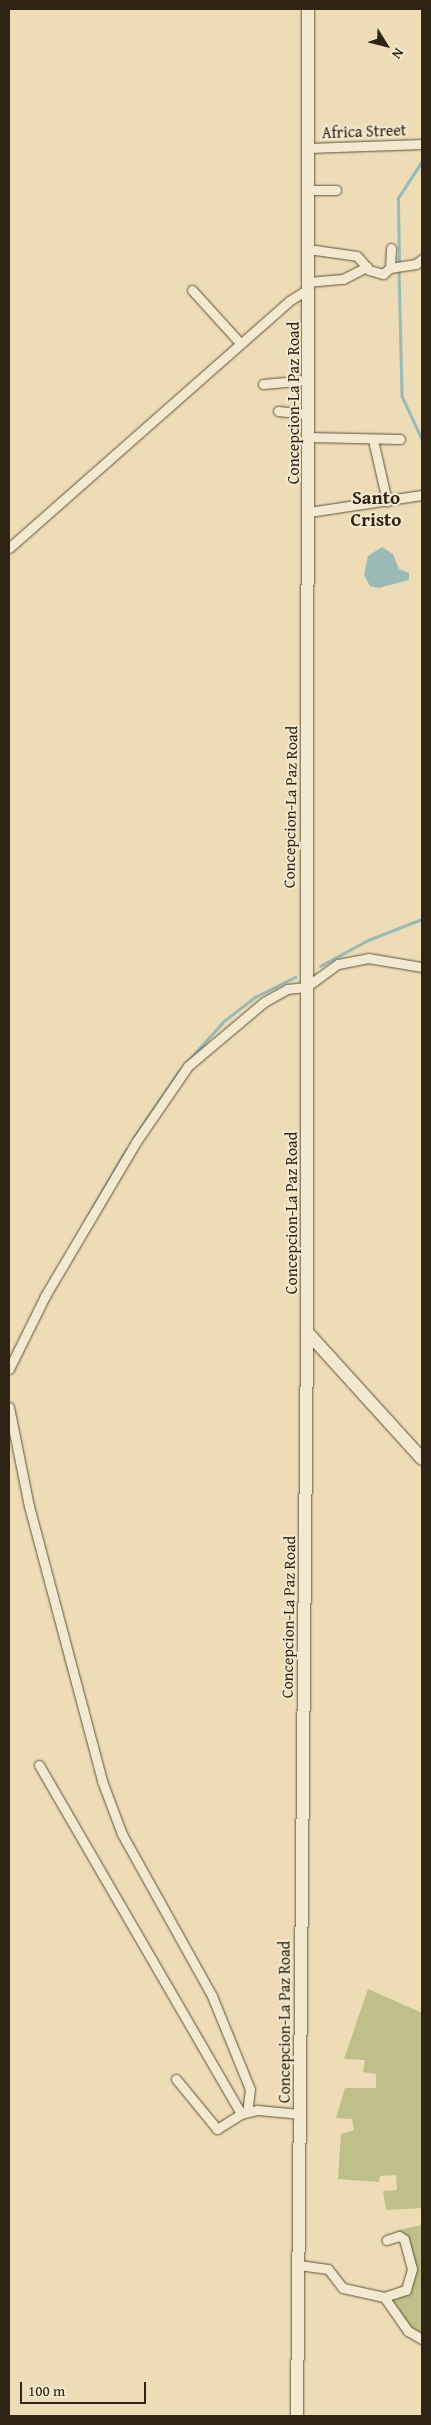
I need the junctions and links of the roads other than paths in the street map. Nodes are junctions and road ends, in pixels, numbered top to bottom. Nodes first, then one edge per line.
1 (308, 9) edge
2 (422, 144) edge
3 (308, 148) junction
4 (308, 190) junction
5 (336, 190) dead end
6 (391, 248) dead end
7 (308, 249) junction
8 (422, 259) edge
9 (367, 267) junction
10 (396, 268) junction
11 (308, 286) junction
12 (192, 290) dead end
13 (240, 343) junction
14 (308, 380) junction
15 (263, 384) dead end
16 (278, 411) dead end
17 (309, 414) junction
18 (309, 437) junction
19 (373, 440) junction
20 (400, 440) dead end
21 (422, 495) edge
22 (387, 501) junction
23 (309, 512) junction
24 (9, 548) edge
25 (422, 967) edge
26 (306, 987) junction
27 (307, 1332) junction
28 (9, 1369) edge
29 (9, 1406) edge
30 (422, 1459) edge
31 (39, 1765) dead end
32 (176, 2079) dead end
33 (244, 2113) junction
34 (300, 2114) junction
35 (387, 2240) dead end
36 (299, 2265) junction
37 (384, 2297) junction
38 (422, 2339) edge
39 (297, 2416) edge

1 - 3 main road, Concepcion-La Paz Road
2 - 3 street, Africa Street
3 - 4 main road, Concepcion-La Paz Road
4 - 5 street
4 - 7 main road, Concepcion-La Paz Road
6 - 10 street
7 - 9 street
7 - 11 main road, Concepcion-La Paz Road
8 - 10 street
9 - 10 street
9 - 11 street
11 - 13 street
11 - 14 main road, Concepcion-La Paz Road
12 - 13 street
13 - 24 street
14 - 15 street
14 - 17 main road, Concepcion-La Paz Road
16 - 17 street
17 - 18 main road, Concepcion-La Paz Road
18 - 19 street
18 - 23 main road, Concepcion-La Paz Road
19 - 20 street
19 - 22 street
21 - 22 street
22 - 23 street
23 - 26 main road, Concepcion-La Paz Road
25 - 26 street
26 - 27 main road, Concepcion-La Paz Road
26 - 28 street
27 - 30 main road
27 - 34 main road, Concepcion-La Paz Road
29 - 33 street
31 - 33 street
32 - 33 street
33 - 34 street
34 - 36 main road, Concepcion-La Paz Road
35 - 37 street
36 - 37 street
36 - 39 main road, Concepcion-La Paz Road
37 - 38 street

